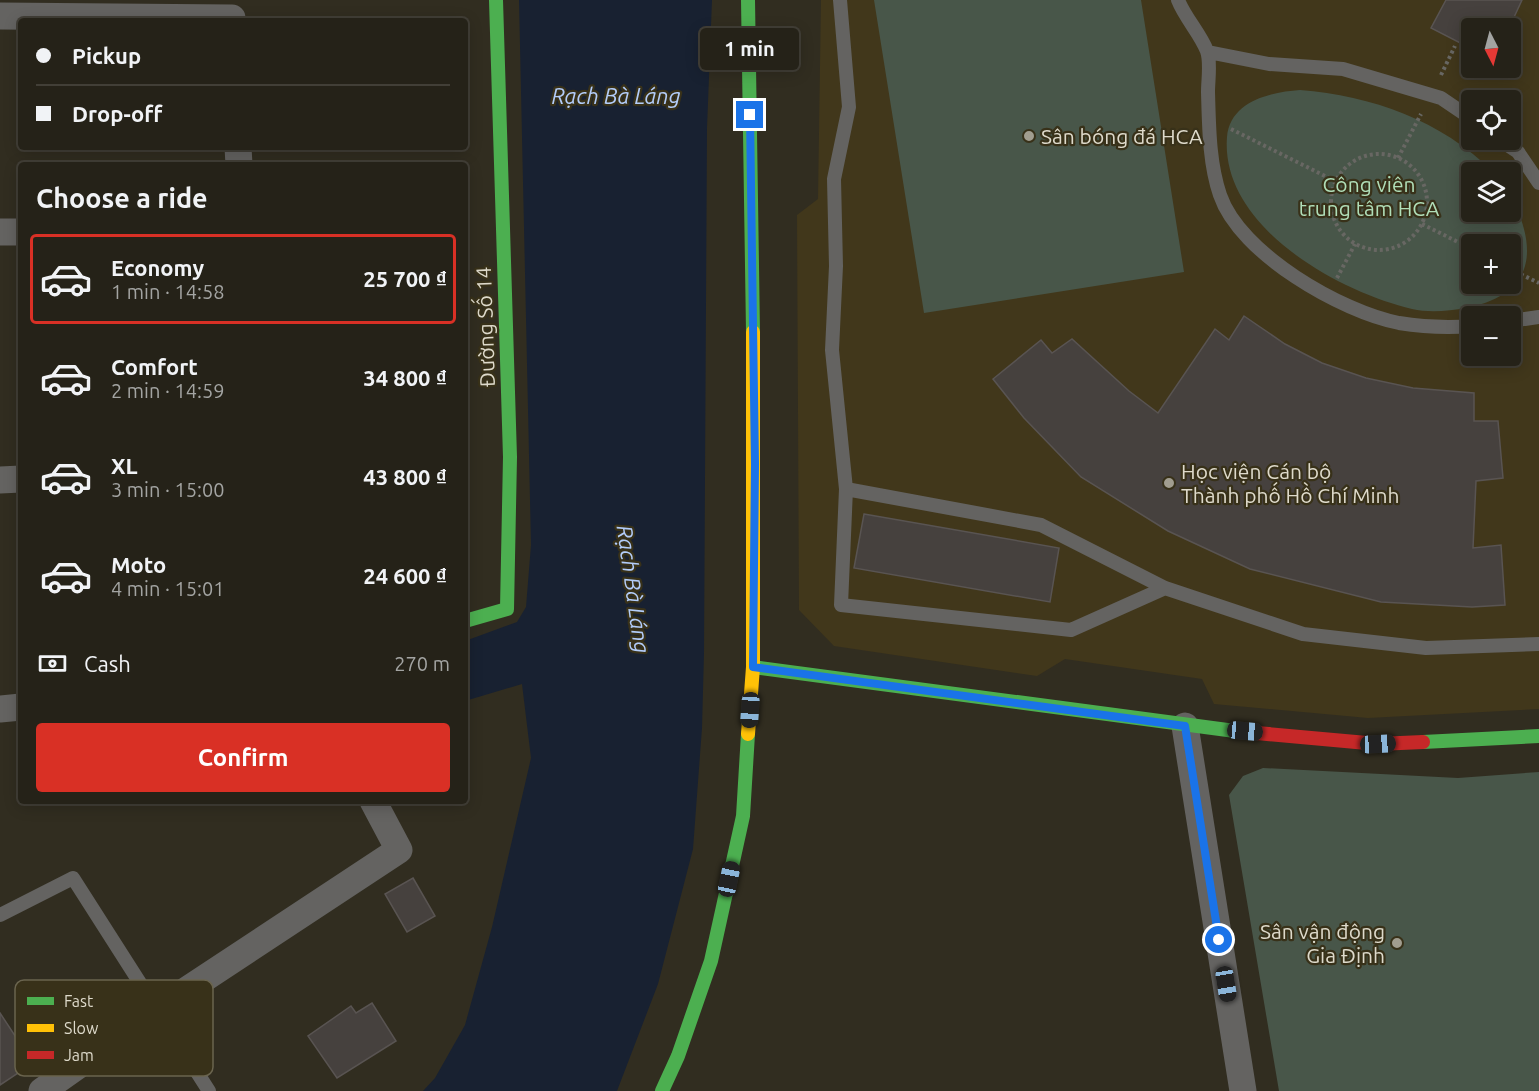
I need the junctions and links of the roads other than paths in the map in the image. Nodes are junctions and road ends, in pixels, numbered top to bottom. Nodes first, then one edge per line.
1 (496, 0) edge
2 (748, 0) edge
3 (840, 0) edge
4 (1178, 0) edge
5 (232, 13) edge
6 (0, 16) edge
7 (1208, 52) junction
8 (1461, 112) edge
9 (1515, 150) edge
10 (1539, 183) edge
11 (0, 232) edge
12 (18, 232) edge
13 (1539, 316) edge
14 (1521, 319) edge
15 (1461, 327) edge
16 (18, 479) edge
17 (0, 480) edge
18 (846, 489) junction
19 (1165, 588) junction
20 (468, 620) edge
21 (1539, 644) edge
22 (753, 667) junction
23 (18, 707) edge
24 (0, 709) edge
25 (1185, 726) junction
26 (1539, 736) edge
27 (375, 804) edge
28 (0, 915) edge
29 (139, 980) edge
30 (202, 980) edge
31 (63, 1076) edge
32 (200, 1076) edge
33 (42, 1091) edge
34 (209, 1091) edge
35 (662, 1091) edge
36 (1243, 1091) edge

1 - 20 street, Đường Số 14
2 - 22 street
3 - 18 lane
4 - 7 lane
5 - 6 street
7 - 8 lane
7 - 15 lane
9 - 10 lane
11 - 12 street
13 - 14 lane
16 - 17 street
18 - 19 lane
18 - 19 lane
19 - 21 lane
22 - 25 street
22 - 35 street
23 - 24 street
25 - 26 street
25 - 36 street
27 - 30 street
28 - 29 lane
31 - 33 street
32 - 34 lane

